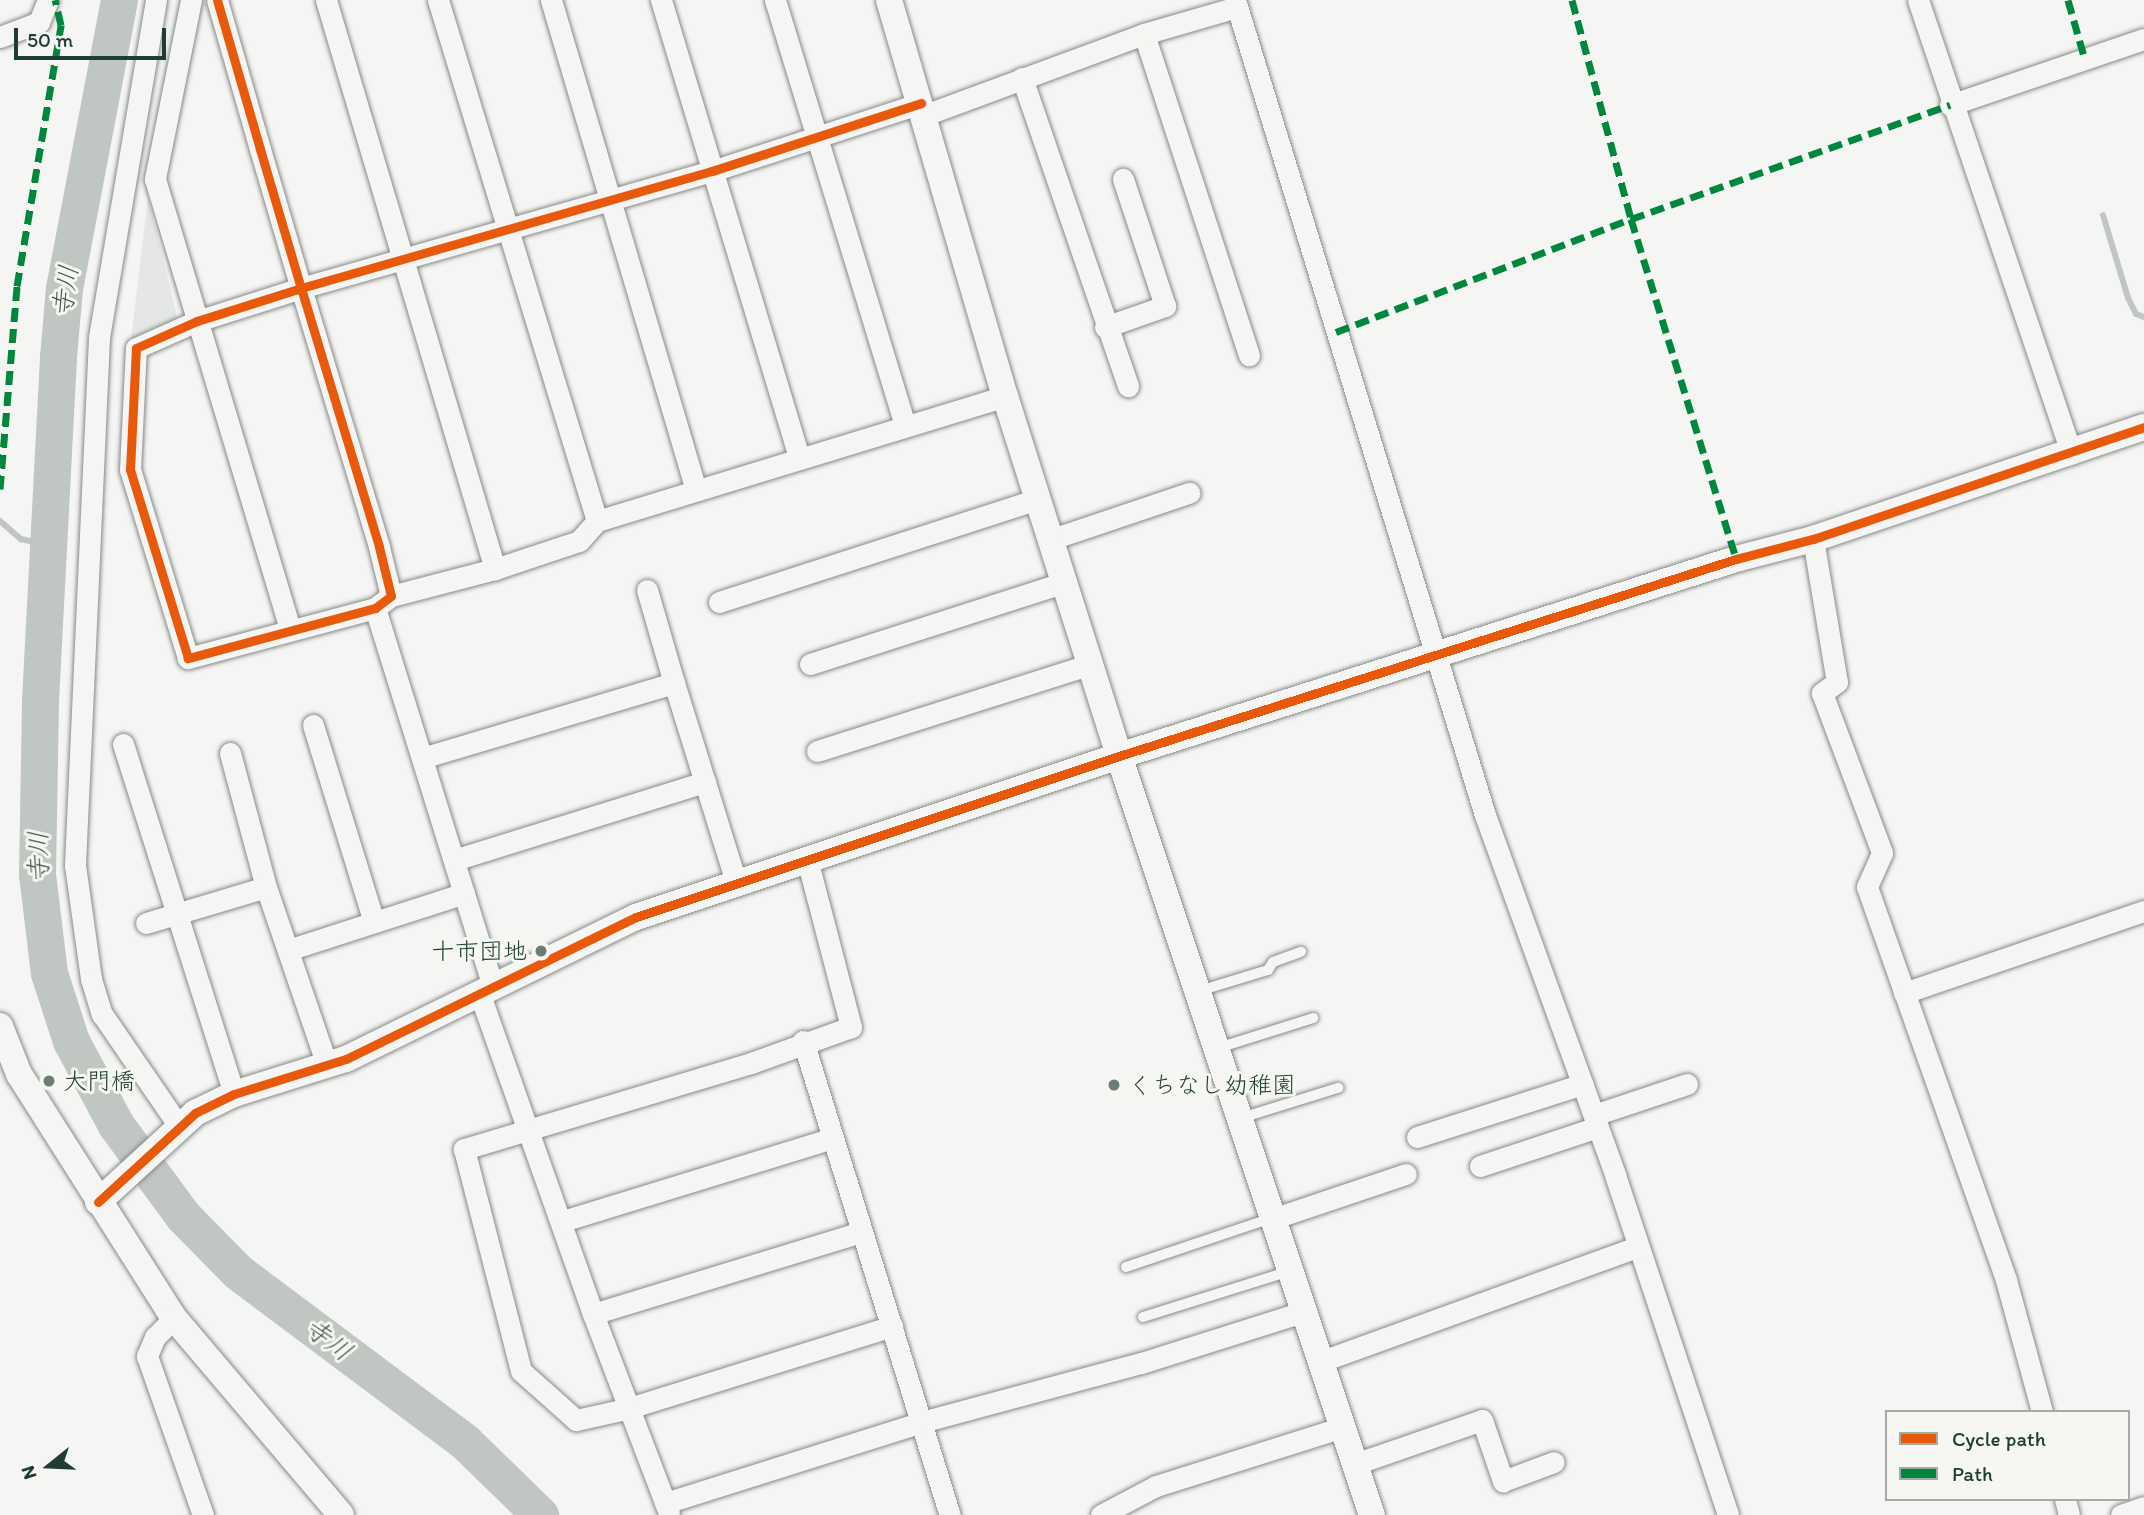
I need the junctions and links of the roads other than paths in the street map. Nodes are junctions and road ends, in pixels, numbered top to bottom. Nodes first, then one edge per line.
1 (48, 0) edge
2 (156, 0) edge
3 (191, 0) edge
4 (217, 0) edge
5 (326, 0) edge
6 (438, 0) edge
7 (551, 0) edge
8 (661, 0) edge
9 (775, 0) edge
10 (888, 0) edge
11 (1918, 0) edge
12 (1236, 4) edge
13 (1144, 34) junction
14 (0, 37) edge
15 (2144, 39) edge
16 (1022, 78) junction
17 (1950, 105) junction
18 (923, 109) junction
19 (816, 136) junction
20 (712, 171) junction
21 (1123, 178) dead end
22 (610, 199) junction
23 (506, 229) junction
24 (403, 258) junction
25 (301, 288) junction
26 (197, 321) junction
27 (1105, 327) junction
28 (1249, 355) dead end
29 (1128, 386) dead end
30 (1005, 396) junction
31 (905, 426) junction
32 (2144, 427) edge
33 (2072, 454) junction
34 (799, 456) junction
35 (695, 490) junction
36 (1189, 493) dead end
37 (1038, 499) junction
38 (597, 521) junction
39 (1052, 539) junction
40 (1813, 539) junction
41 (495, 569) junction
42 (1066, 582) junction
43 (647, 590) dead end
44 (383, 602) junction
45 (719, 602) dead end
46 (290, 628) junction
47 (1436, 656) junction
48 (810, 664) dead end
49 (1091, 664) junction
50 (674, 683) junction
51 (313, 725) dead end
52 (123, 744) dead end
53 (817, 751) dead end
54 (230, 753) dead end
55 (1119, 756) junction
56 (422, 758) junction
57 (705, 782) junction
58 (454, 860) junction
59 (808, 863) junction
60 (737, 885) junction
61 (266, 887) junction
62 (464, 893) junction
63 (2144, 911) edge
64 (179, 912) junction
65 (374, 922) junction
66 (146, 923) dead end
67 (288, 950) junction
68 (1301, 952) dead end
69 (1199, 991) junction
70 (486, 992) junction
71 (1904, 993) junction
72 (1313, 1018) dead end
73 (0, 1026) edge
74 (803, 1041) junction
75 (1218, 1048) junction
76 (327, 1065) junction
77 (1583, 1084) junction
78 (1687, 1084) dead end
79 (1338, 1088) dead end
80 (233, 1094) junction
81 (1241, 1118) junction
82 (1596, 1121) junction
83 (529, 1126) junction
84 (177, 1128) junction
85 (1417, 1137) dead end
86 (832, 1138) junction
87 (1480, 1166) dead end
88 (1406, 1174) dead end
89 (108, 1194) junction
90 (1275, 1218) junction
91 (563, 1222) junction
92 (862, 1232) junction
93 (1637, 1247) junction
94 (1126, 1267) dead end
95 (1292, 1270) junction
96 (1306, 1311) junction
97 (593, 1314) junction
98 (1143, 1317) dead end
99 (174, 1318) junction
100 (892, 1325) junction
101 (1322, 1361) junction
102 (626, 1409) junction
103 (2041, 1410) edge
104 (922, 1422) junction
105 (1343, 1427) junction
106 (1554, 1462) dead end
107 (1355, 1464) junction
108 (2144, 1507) edge
109 (667, 1509) edge
110 (203, 1515) edge
111 (341, 1515) edge
112 (950, 1515) edge
113 (1101, 1515) edge
114 (1371, 1515) edge
115 (1728, 1515) edge
116 (2121, 1515) edge

1 - 14 street
2 - 84 street
3 - 26 street
4 - 25 street
5 - 24 street
6 - 23 street
7 - 22 street
8 - 20 street
9 - 19 street
10 - 18 street
11 - 17 street
12 - 13 street
12 - 47 street
13 - 16 street
13 - 28 street
15 - 17 street
16 - 18 street
16 - 27 street
17 - 33 street
18 - 19 street
18 - 30 street
19 - 20 street
19 - 31 street
20 - 22 street
20 - 34 street
21 - 27 street
22 - 23 street
22 - 35 street
23 - 24 street
23 - 38 street
24 - 25 street
24 - 41 street
25 - 26 street
25 - 44 street
26 - 46 street
26 - 46 street
27 - 29 street
30 - 31 street
30 - 37 street
31 - 34 street
32 - 33 street
33 - 40 street
34 - 35 street
35 - 38 street
36 - 39 street
37 - 39 street
37 - 45 street
38 - 41 street
39 - 42 street
40 - 47 street
40 - 71 street
41 - 44 street
42 - 48 street
42 - 49 street
43 - 50 street
44 - 46 street
44 - 56 street
47 - 55 street
47 - 77 street
49 - 53 street
49 - 55 street
50 - 56 street
50 - 57 street
51 - 65 street
52 - 64 street
54 - 61 street
55 - 59 street
55 - 69 street
56 - 58 street
57 - 58 street
57 - 60 street
58 - 62 street
59 - 60 street
59 - 74 street
60 - 70 street
61 - 64 street
61 - 67 street
62 - 65 street
62 - 70 street
63 - 71 street
64 - 66 street
64 - 80 street
65 - 67 street
67 - 76 street
68 - 69 lane
69 - 75 street
70 - 76 street
70 - 83 street
71 - 103 street
72 - 75 lane
73 - 89 street
74 - 83 street
74 - 86 street
75 - 81 street
76 - 80 street
77 - 82 street
77 - 85 street
78 - 82 street
79 - 81 lane
80 - 84 street
81 - 90 street
82 - 87 street
82 - 93 street
83 - 91 street
83 - 102 street
84 - 89 street
86 - 91 street
86 - 92 street
88 - 90 street
89 - 99 street
90 - 94 lane
90 - 95 street
91 - 97 street
92 - 97 street
92 - 100 street
93 - 101 street
93 - 115 street
95 - 96 street
95 - 98 lane
96 - 101 street
96 - 104 street
97 - 102 street
99 - 110 street
99 - 111 street
100 - 102 street
100 - 104 street
101 - 105 street
102 - 109 street
104 - 109 street
104 - 112 street
105 - 107 street
105 - 113 street
106 - 107 street
107 - 114 street
108 - 116 street

